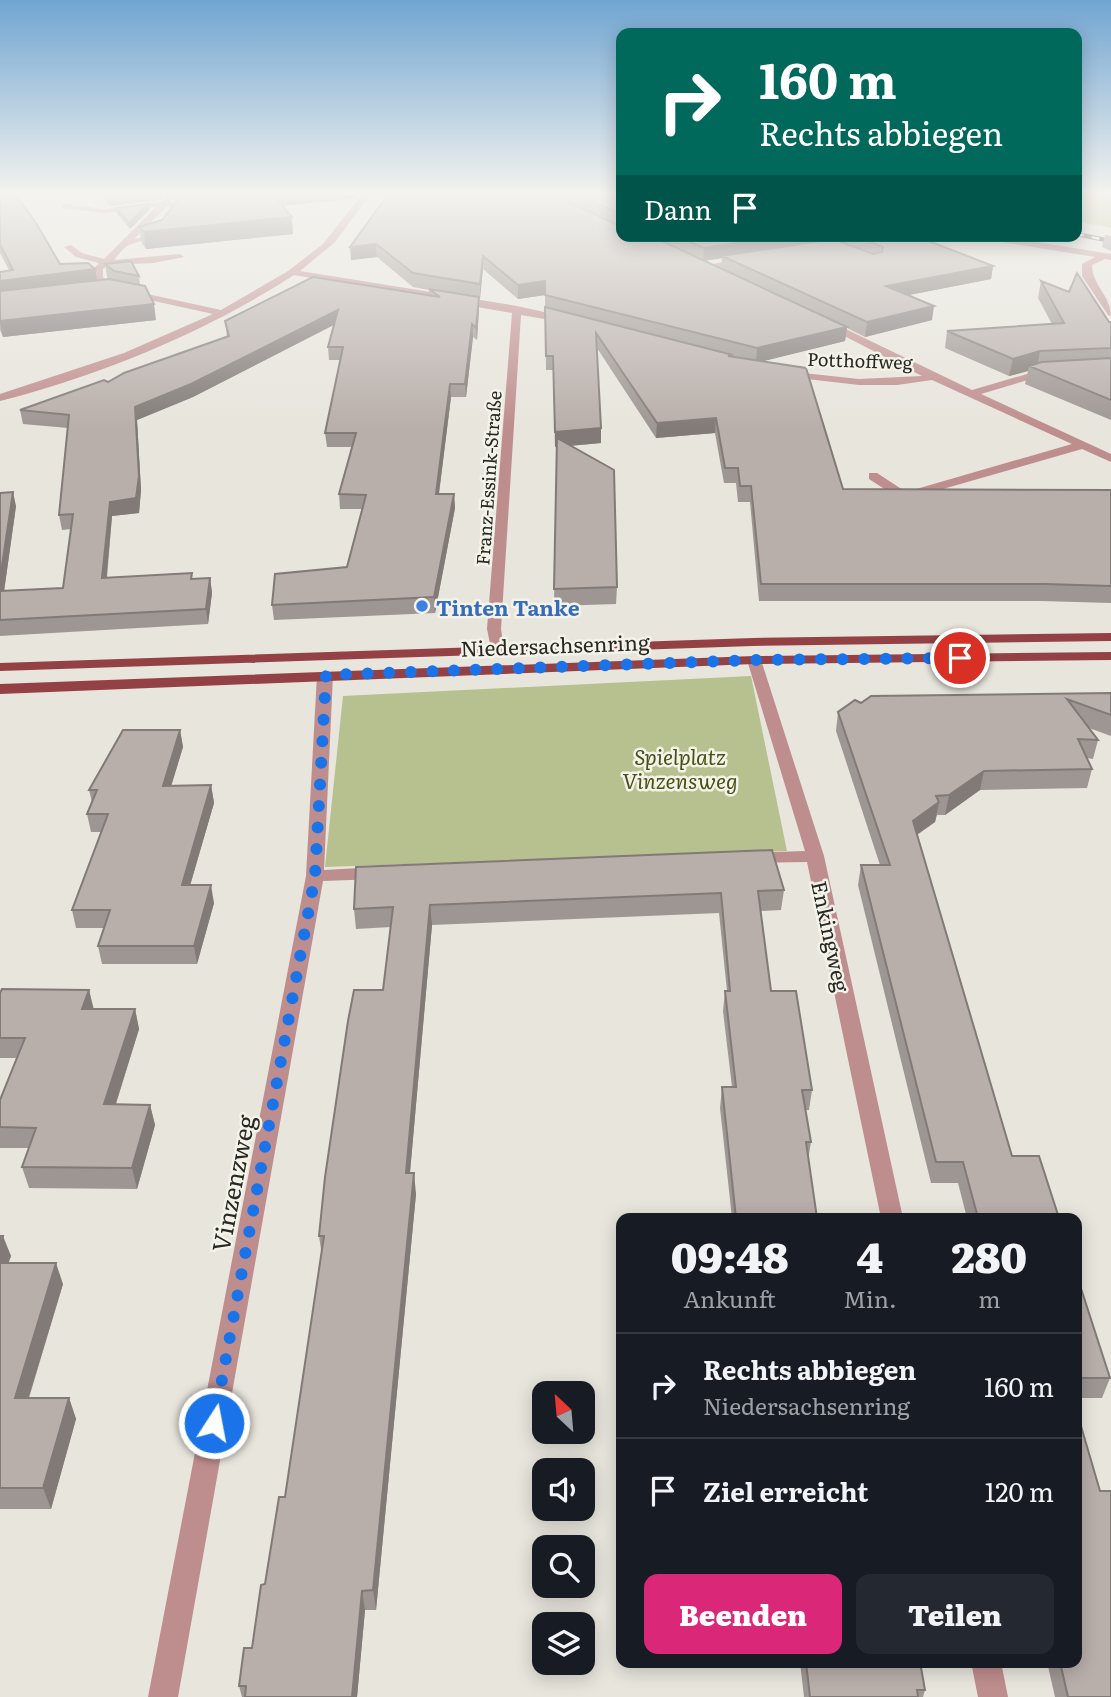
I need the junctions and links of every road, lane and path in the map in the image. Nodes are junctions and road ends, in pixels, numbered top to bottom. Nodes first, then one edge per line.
1 (99, 271) edge
2 (713, 271) edge
3 (1087, 271) edge
4 (292, 272) joint
5 (728, 278) edge
6 (112, 289) junction
7 (99, 290) edge
8 (517, 309) junction
9 (220, 313) junction
10 (1111, 313) edge
11 (813, 316) edge
12 (581, 323) edge
13 (777, 373) edge
14 (1062, 373) edge
15 (933, 377) junction
16 (971, 394) junction
17 (0, 398) edge
18 (1083, 445) junction
19 (1111, 458) edge
20 (873, 476) dead end
21 (1111, 637) edge
22 (497, 650) junction
23 (1111, 656) edge
24 (754, 660) junction
25 (0, 667) edge
26 (326, 675) junction
27 (0, 689) edge
28 (815, 856) junction
29 (728, 859) edge
30 (396, 872) edge
31 (315, 876) junction
32 (891, 1213) edge
33 (987, 1668) edge
34 (163, 1697) edge
35 (993, 1697) edge

1 - 6 street
2 - 5 street
3 - 10 street
4 - 8 street
4 - 9 street
6 - 7 street
6 - 9 street
8 - 12 street
8 - 22 street, Franz-Essink-Straße
9 - 17 street
11 - 15 street
13 - 15 street, Potthoffweg
14 - 16 street
15 - 16 street
16 - 18 street
18 - 19 street
18 - 20 street
21 - 22 main road, Niedersachsenring
22 - 25 main road, Niedersachsenring
23 - 24 main road, Niedersachsenring
24 - 26 main road, Niedersachsenring
24 - 28 street, Enkingweg
26 - 27 main road, Niedersachsenring
26 - 31 street, Vinzenzweg
28 - 29 street
28 - 32 street, Enkingweg
30 - 31 street
31 - 34 street, Vinzenzweg
33 - 35 street

